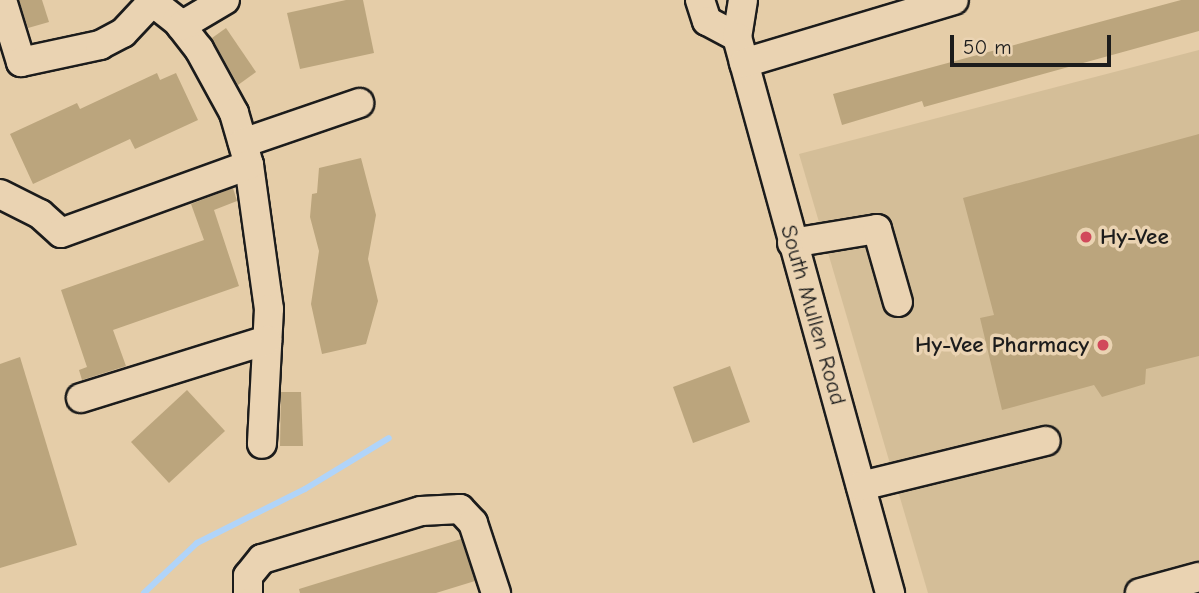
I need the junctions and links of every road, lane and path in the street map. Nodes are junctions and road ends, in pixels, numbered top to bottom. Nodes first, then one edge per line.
1 (2, 0) edge
2 (225, 0) edge
3 (700, 0) edge
4 (743, 0) edge
5 (151, 1) edge
6 (942, 1) edge
7 (181, 26) junction
8 (741, 50) junction
9 (359, 103) dead end
10 (246, 154) junction
11 (0, 194) edge
12 (792, 243) junction
13 (898, 303) dead end
14 (267, 340) junction
15 (81, 398) dead end
16 (1046, 441) dead end
17 (262, 444) dead end
18 (861, 486) junction
19 (1199, 577) edge
20 (248, 593) edge
21 (496, 593) edge
22 (890, 593) edge
23 (1140, 593) edge

1 - 5 street
2 - 7 street
3 - 8 street
4 - 8 street, South Mullen Road
5 - 7 street
6 - 8 street
7 - 10 street
8 - 12 street, South Mullen Road
9 - 10 street
10 - 11 street
10 - 14 street
12 - 13 street
12 - 18 street, South Mullen Road
14 - 15 street
14 - 17 street
16 - 18 street
18 - 22 street, South Mullen Road
19 - 23 street
20 - 21 street

